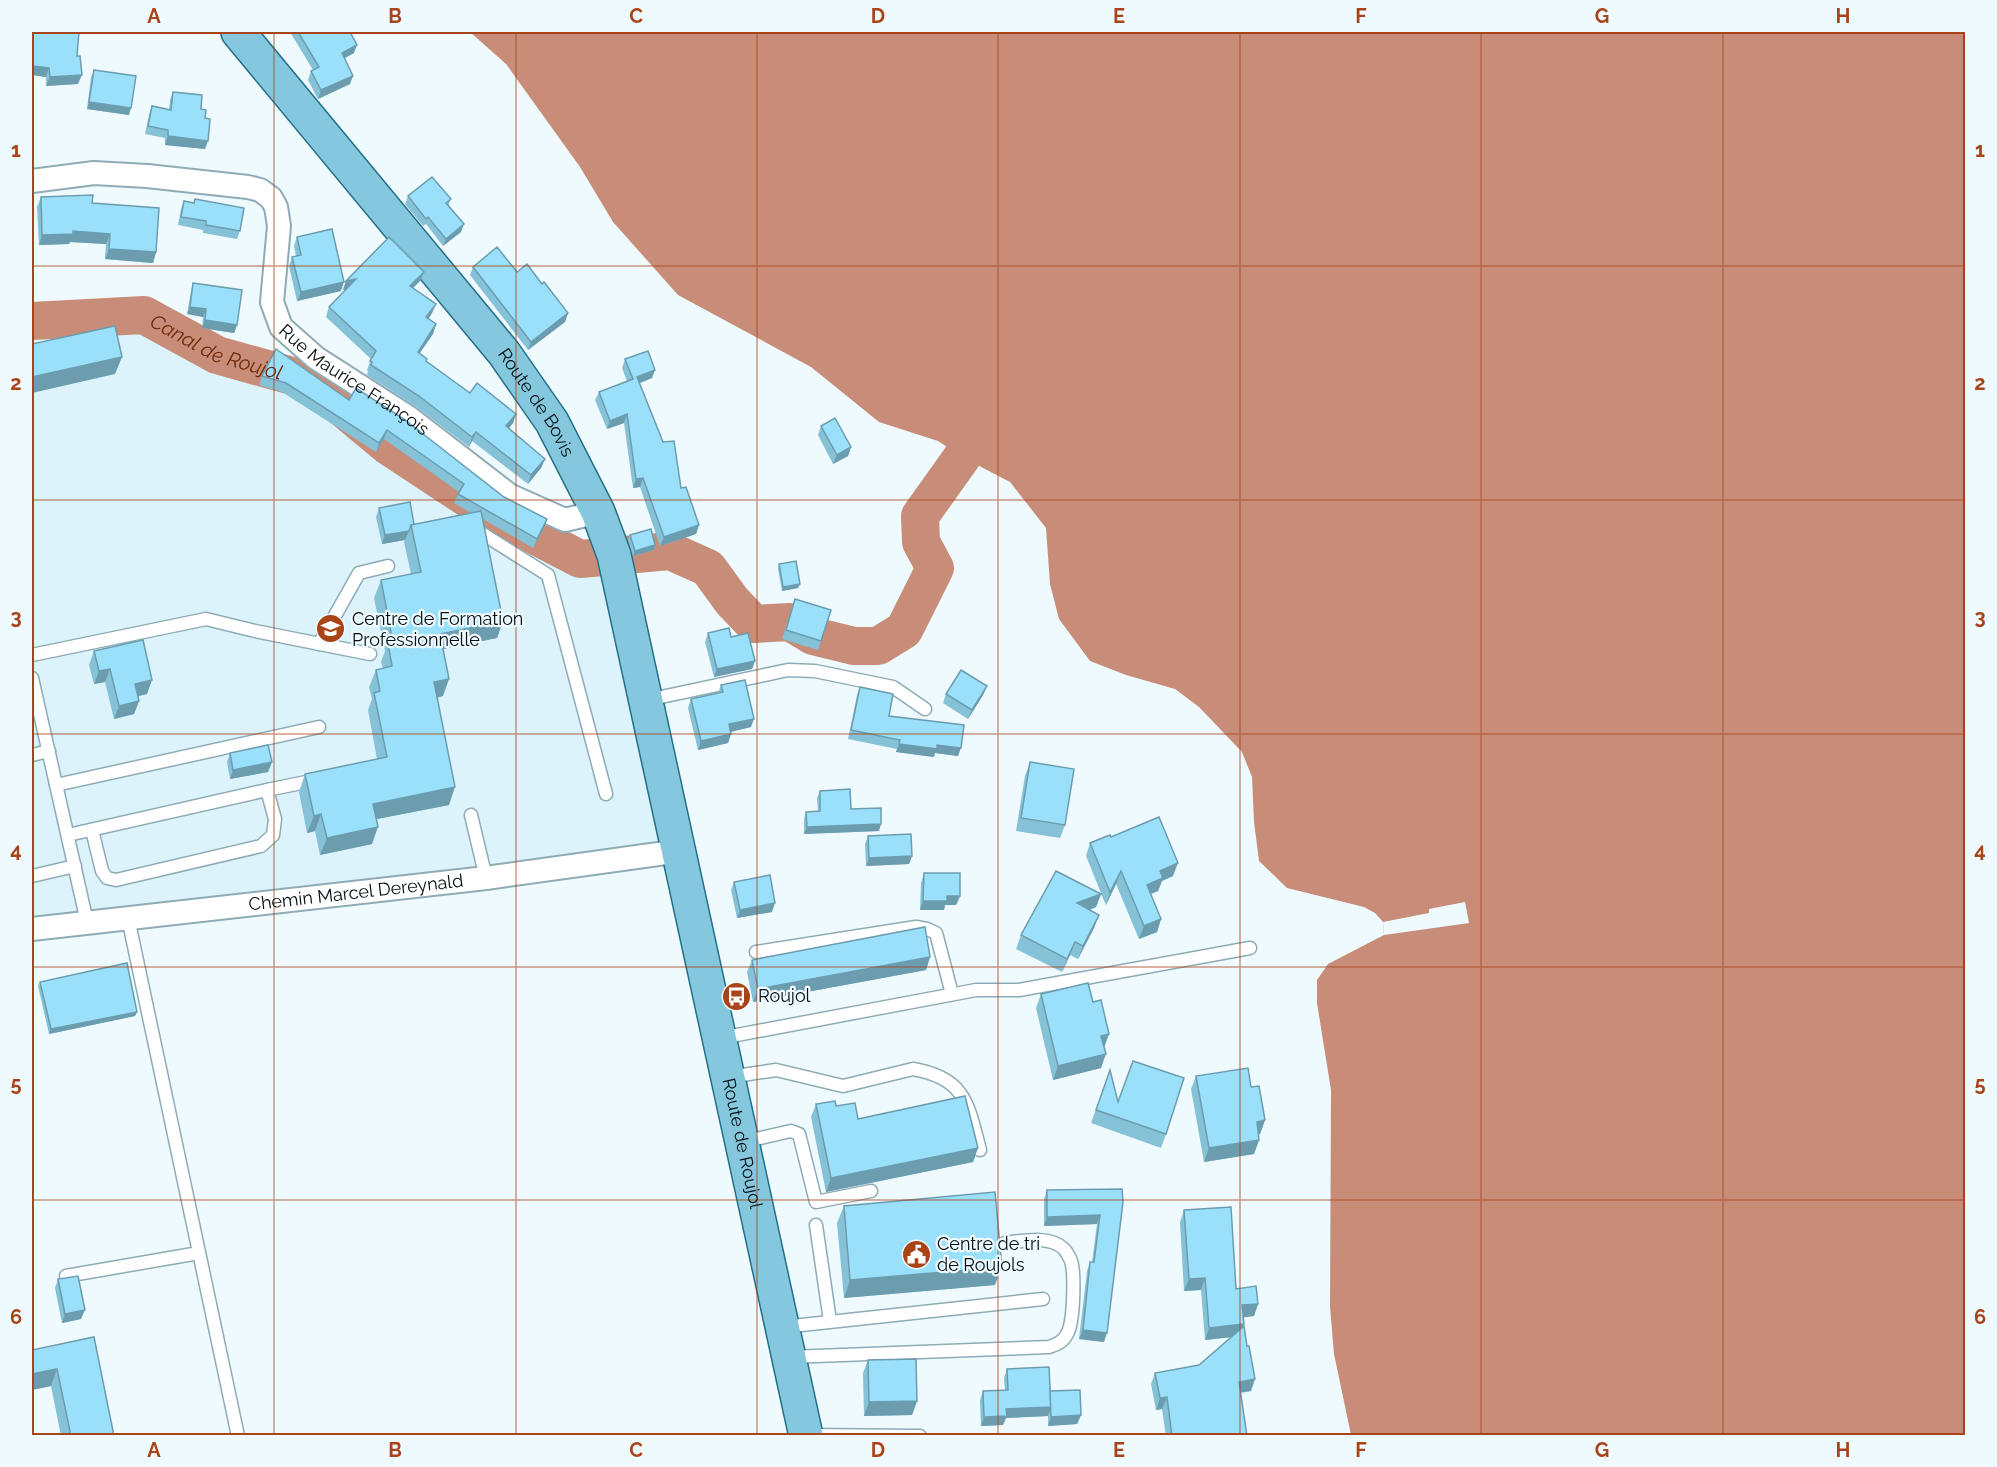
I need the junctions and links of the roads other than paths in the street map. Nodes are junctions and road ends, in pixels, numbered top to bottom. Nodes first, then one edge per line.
1 (238, 32) edge
2 (32, 181) edge
3 (598, 512) junction
4 (483, 534) edge
5 (388, 566) dead end
6 (319, 644) junction
7 (370, 654) dead end
8 (32, 655) edge
9 (32, 678) edge
10 (646, 700) junction
11 (925, 709) dead end
12 (319, 728) dead end
13 (48, 752) junction
14 (32, 755) edge
15 (334, 776) edge
16 (56, 784) junction
17 (267, 790) junction
18 (606, 794) dead end
19 (471, 814) dead end
20 (92, 830) junction
21 (68, 835) junction
22 (680, 851) junction
23 (75, 866) junction
24 (32, 876) edge
25 (486, 878) junction
26 (128, 918) junction
27 (87, 922) junction
28 (32, 929) edge
29 (1250, 948) dead end
30 (756, 952) dead end
31 (952, 994) junction
32 (719, 1039) junction
33 (728, 1077) junction
34 (742, 1142) junction
35 (980, 1150) edge
36 (871, 1191) dead end
37 (816, 1225) dead end
38 (1005, 1243) dead end
39 (199, 1253) junction
40 (66, 1276) edge
41 (1043, 1299) dead end
42 (830, 1321) junction
43 (785, 1342) junction
44 (806, 1435) edge
45 (238, 1436) edge
46 (920, 1436) edge

1 - 3 main road, Route de Bovis
2 - 3 street, Rue Maurice François
3 - 10 main road, Route de Bovis
4 - 18 lane
5 - 6 lane
6 - 7 lane
6 - 8 lane
9 - 13 lane
10 - 11 lane
10 - 22 main road, Route de Bovis
12 - 16 lane
13 - 14 lane
13 - 16 lane
15 - 17 lane
16 - 21 lane
17 - 20 lane
17 - 20 lane
19 - 25 lane
20 - 21 lane
21 - 23 lane
22 - 25 street, Chemin Marcel Dereynald
22 - 32 main road, Route de Roujol
23 - 24 lane
23 - 27 lane
25 - 26 street, Chemin Marcel Dereynald
26 - 27 street, Chemin Marcel Dereynald
26 - 39 lane
27 - 28 street, Chemin Marcel Dereynald
29 - 31 lane
30 - 31 lane
31 - 32 lane
32 - 33 main road, Route de Roujol
33 - 34 main road, Route de Roujol
33 - 35 lane
34 - 36 lane
34 - 43 main road, Route de Roujol
37 - 42 lane
38 - 43 lane
39 - 40 lane
39 - 45 lane
41 - 42 lane
42 - 43 lane
43 - 44 main road, Route de Roujol
44 - 46 lane

